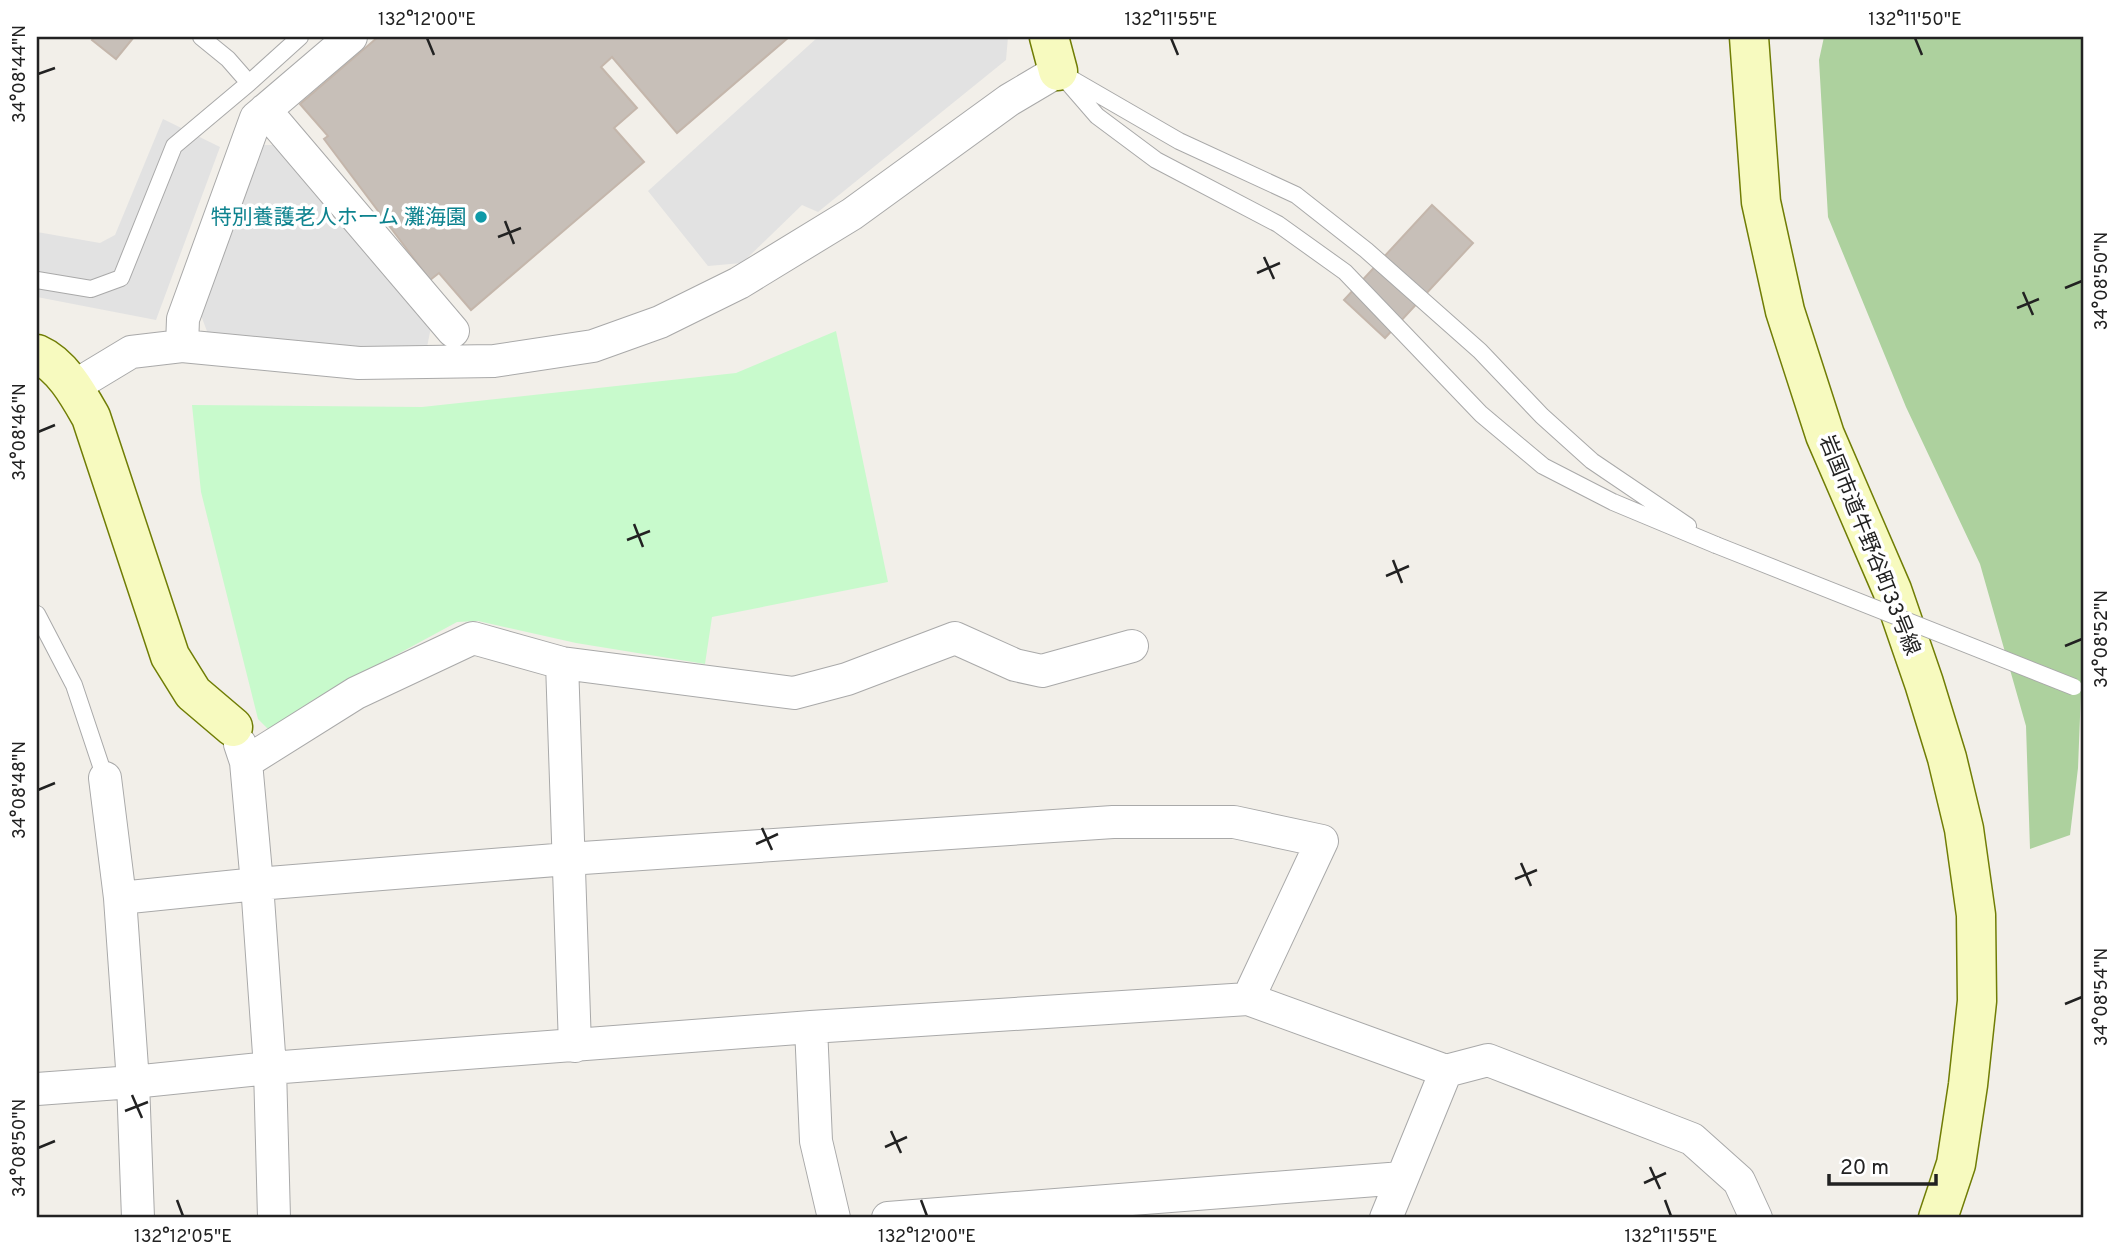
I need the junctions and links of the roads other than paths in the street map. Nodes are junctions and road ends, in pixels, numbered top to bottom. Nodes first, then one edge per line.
1 (201, 37) edge
2 (300, 37) edge
3 (351, 37) edge
4 (1749, 37) edge
5 (1054, 54) edge
6 (249, 83) junction
7 (265, 110) junction
8 (37, 280) edge
9 (453, 331) dead end
10 (182, 346) junction
11 (37, 354) edge
12 (73, 387) junction
13 (1716, 545) junction
14 (37, 614) edge
15 (1132, 646) dead end
16 (562, 663) junction
17 (2079, 689) edge
18 (233, 726) joint
19 (246, 762) junction
20 (106, 778) joint
21 (568, 859) junction
22 (257, 884) junction
23 (120, 898) junction
24 (1248, 999) junction
25 (811, 1027) junction
26 (575, 1046) junction
27 (270, 1068) junction
28 (1446, 1071) junction
29 (133, 1082) junction
30 (37, 1089) edge
31 (1402, 1178) junction
32 (138, 1218) edge
33 (274, 1218) edge
34 (834, 1218) edge
35 (888, 1218) edge
36 (1387, 1218) edge
37 (1756, 1218) edge
38 (1938, 1218) edge

1 - 6 lane
2 - 6 lane
3 - 7 street
4 - 38 street, 岩国市道牛野谷町33号線
5 - 10 street
5 - 13 lane
5 - 13 lane
6 - 8 lane
7 - 9 street
7 - 10 street
10 - 12 street
11 - 12 street
12 - 18 street
13 - 17 lane, bridge
14 - 20 lane
15 - 16 street
16 - 19 street
16 - 21 street
18 - 19 street
19 - 22 street
20 - 23 street
21 - 22 street
21 - 24 street
21 - 26 street
22 - 23 street
22 - 27 street
23 - 29 street
24 - 25 street
24 - 28 street
25 - 26 street
25 - 34 street
26 - 27 street
27 - 29 street
27 - 33 street
28 - 31 street
28 - 37 street
29 - 30 street
29 - 32 street
31 - 35 street
31 - 36 street

